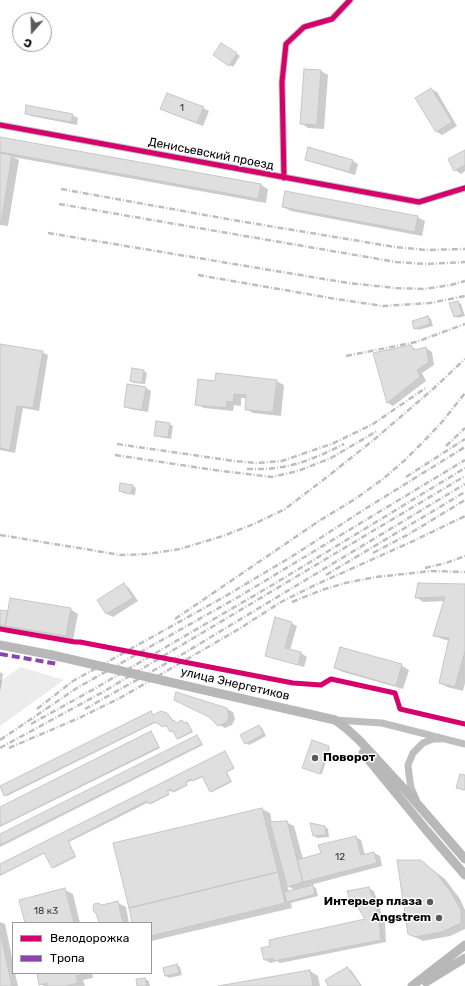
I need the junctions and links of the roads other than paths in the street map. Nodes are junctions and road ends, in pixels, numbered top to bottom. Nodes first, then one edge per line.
1 (350, 0) edge
2 (0, 125) edge
3 (284, 178) junction
4 (465, 188) edge
5 (0, 645) edge
6 (334, 720) junction
7 (455, 740) junction
8 (465, 744) edge
9 (419, 806) junction
10 (465, 858) edge
11 (465, 875) edge
12 (465, 946) edge
13 (465, 958) edge
14 (412, 986) edge
15 (419, 986) edge

1 - 3 street
2 - 3 street, Денисьевский проезд
3 - 4 street, Денисьевский проезд
5 - 6 main road, улица Энергетиков, bridge
6 - 7 street, улица Энергетиков
6 - 9 main road
6 - 11 main road
7 - 8 street, улица Энергетиков
7 - 9 street
9 - 10 main road
12 - 14 main road
13 - 15 main road

